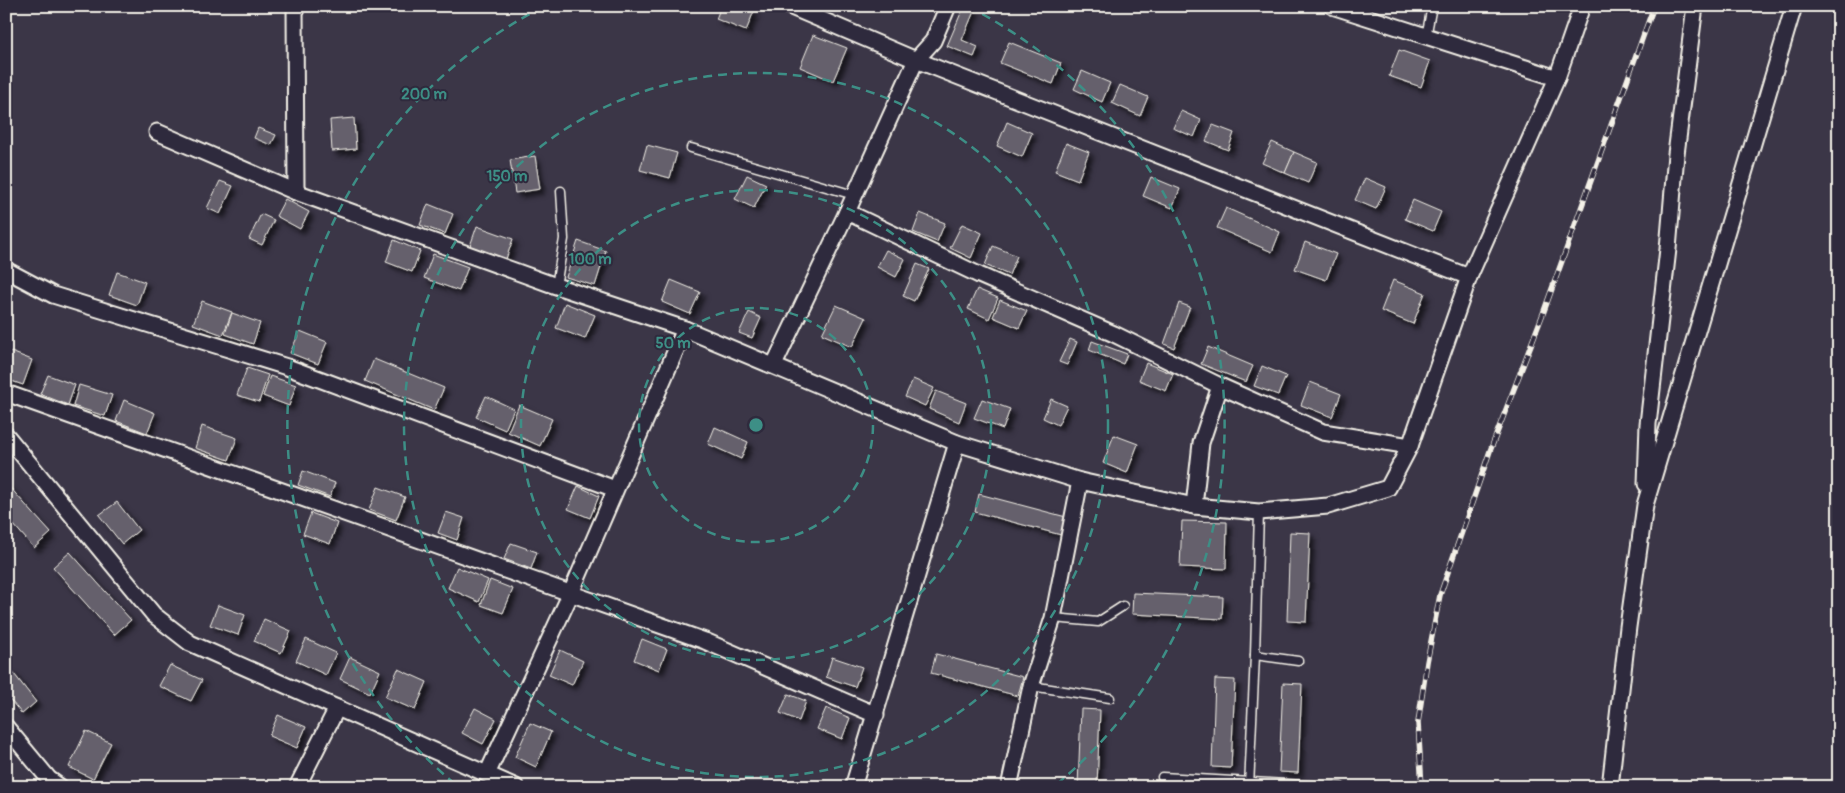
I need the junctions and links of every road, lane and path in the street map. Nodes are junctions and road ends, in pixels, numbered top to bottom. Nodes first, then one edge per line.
1 (295, 6) edge
2 (789, 6) edge
3 (948, 6) edge
4 (1332, 6) edge
5 (1432, 6) edge
6 (1582, 6) edge
7 (1695, 6) edge
8 (1794, 6) edge
9 (1426, 37) junction
10 (916, 60) junction
11 (1557, 78) junction
12 (157, 132) dead end
13 (691, 148) dead end
14 (561, 191) dead end
15 (296, 192) junction
16 (854, 195) junction
17 (847, 212) junction
18 (6, 270) edge
19 (1469, 277) junction
20 (556, 286) junction
21 (685, 330) junction
22 (774, 365) junction
23 (1220, 386) junction
24 (6, 393) edge
25 (6, 435) edge
26 (958, 443) junction
27 (1410, 446) junction
28 (1080, 481) junction
29 (615, 489) junction
30 (1645, 505) junction
31 (1194, 506) junction
32 (1259, 512) junction
33 (571, 592) junction
34 (1123, 606) dead end
35 (1053, 618) junction
36 (1255, 655) junction
37 (1298, 661) dead end
38 (1031, 686) junction
39 (1110, 698) dead end
40 (337, 708) junction
41 (876, 716) junction
42 (6, 727) edge
43 (487, 774) junction
44 (1162, 777) dead end
45 (1249, 784) edge
46 (60, 787) edge
47 (297, 787) edge
48 (516, 787) edge
49 (853, 787) edge
50 (1009, 787) edge
51 (1341, 787) edge
52 (1610, 787) edge

1 - 15 street
2 - 10 street
3 - 10 street
4 - 9 street
5 - 9 lane
6 - 11 street
7 - 30 street
8 - 30 street
9 - 11 street
10 - 16 street
10 - 19 street
11 - 19 street
12 - 15 street
13 - 16 lane
14 - 20 lane
15 - 20 street
16 - 17 street
17 - 22 street
17 - 23 street
18 - 29 street
19 - 27 street
20 - 21 street
21 - 22 street
21 - 29 street
22 - 26 street
23 - 27 street
23 - 31 street
24 - 33 street
25 - 40 street
26 - 28 street
26 - 41 street
27 - 32 street
28 - 31 street
28 - 35 street
29 - 33 street
30 - 52 street
31 - 32 street
32 - 36 lane
33 - 41 street
33 - 43 street
34 - 35 lane
35 - 38 street
36 - 37 lane
36 - 45 lane
38 - 39 lane
38 - 50 street
40 - 43 street
40 - 47 street
41 - 49 street
42 - 46 street
43 - 48 street
44 - 45 lane
45 - 51 lane

